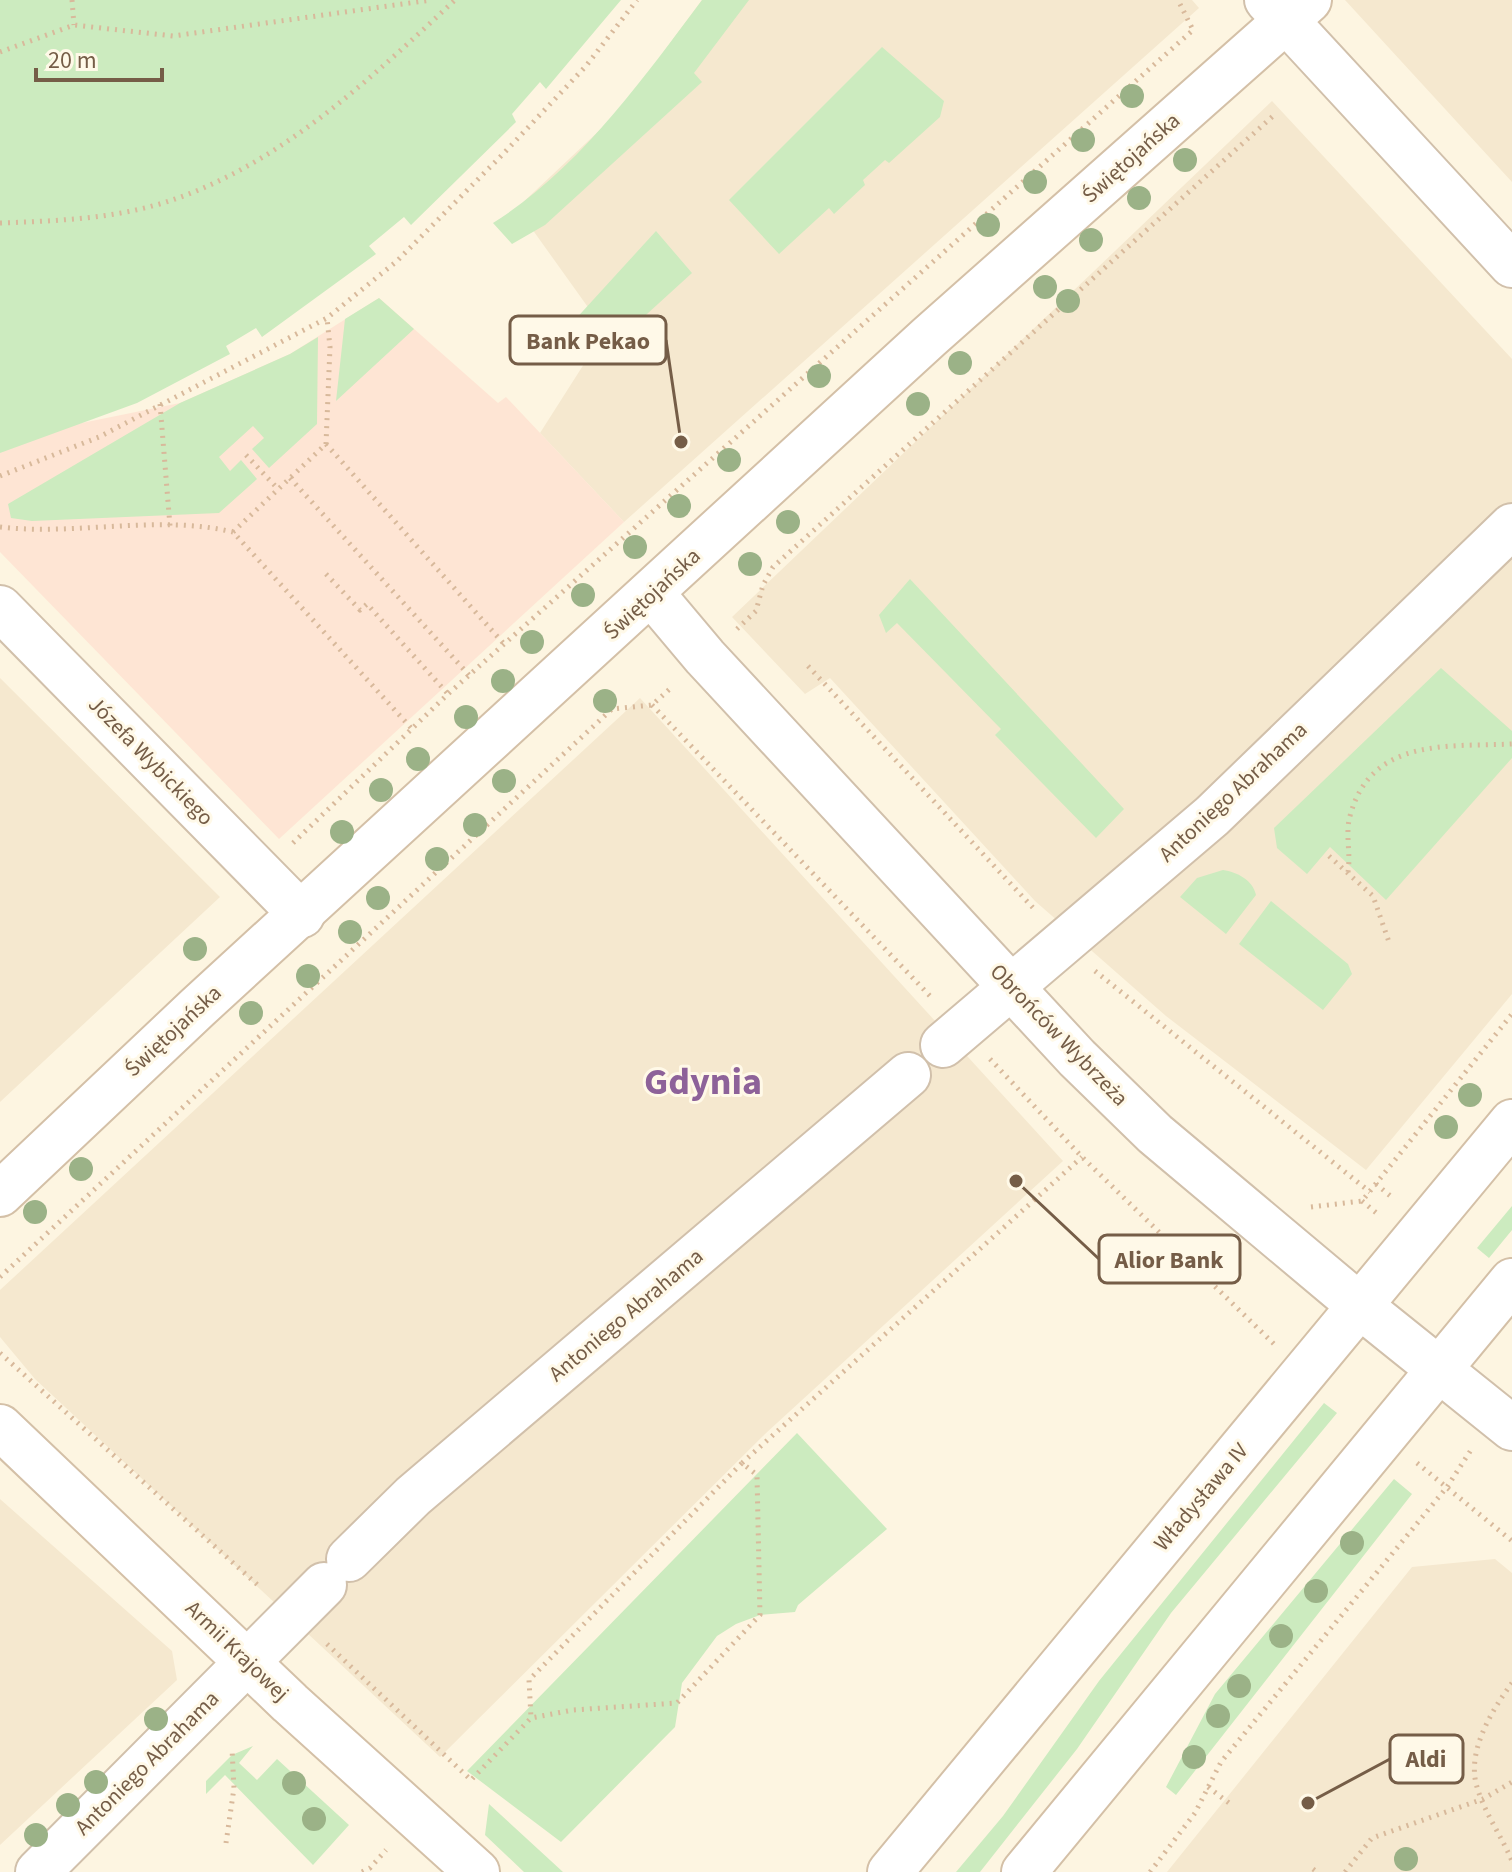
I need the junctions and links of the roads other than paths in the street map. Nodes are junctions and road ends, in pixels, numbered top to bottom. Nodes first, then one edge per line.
1 (1287, 7) edge
2 (1512, 265) edge
3 (1512, 526) edge
4 (652, 594) junction
5 (0, 608) edge
6 (302, 915) junction
7 (1010, 986) junction
8 (952, 1037) road end
9 (908, 1075) dead end
10 (1512, 1122) edge
11 (0, 1194) edge
12 (1512, 1281) edge
13 (1360, 1306) junction
14 (1440, 1369) junction
15 (0, 1427) edge
16 (1494, 1436) edge
17 (249, 1661) junction
18 (38, 1872) edge
19 (477, 1872) edge
20 (890, 1872) edge
21 (1024, 1872) edge

1 - 2 street
1 - 4 street, Świętojańska
3 - 7 street, Antoniego Abrahama
4 - 6 street, Świętojańska
4 - 7 street, Obrońców Wybrzeża
5 - 6 street, Józefa Wybickiego
6 - 11 street, Świętojańska
7 - 8 street, Antoniego Abrahama
7 - 13 street, Obrońców Wybrzeża
9 - 17 street, Antoniego Abrahama
10 - 13 street, Władysława IV
12 - 14 street
13 - 14 street, Obrońców Wybrzeża
13 - 20 street, Władysława IV
14 - 16 street, Obrońców Wybrzeża
14 - 21 street
15 - 17 street, Armii Krajowej
17 - 18 street, Antoniego Abrahama
17 - 19 street, Armii Krajowej

